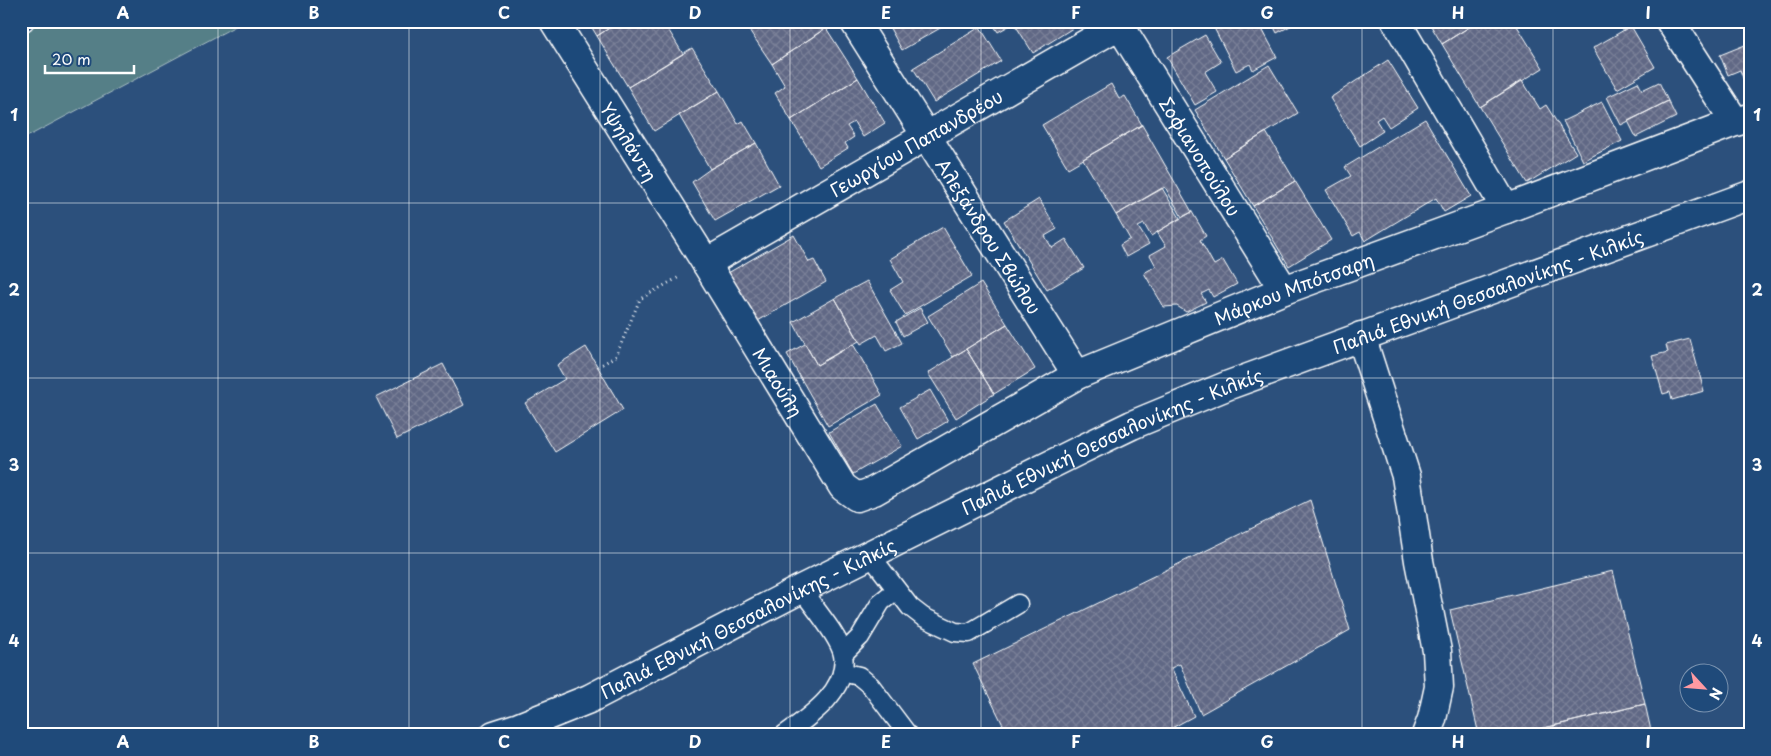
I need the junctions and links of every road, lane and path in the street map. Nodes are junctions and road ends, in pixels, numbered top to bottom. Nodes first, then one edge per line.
1 (26, 21) edge
2 (554, 21) edge
3 (854, 21) edge
4 (1396, 21) edge
5 (1670, 21) edge
6 (1121, 22) edge
7 (21, 24) edge
8 (1742, 120) edge
9 (927, 135) junction
10 (1750, 195) edge
11 (1506, 209) junction
12 (706, 263) junction
13 (1284, 290) junction
14 (1361, 336) junction
15 (598, 367) dead end
16 (1077, 374) junction
17 (857, 497) joint
18 (871, 556) junction
19 (801, 590) junction
20 (896, 590) junction
21 (1018, 604) dead end
22 (843, 654) junction
23 (842, 672) junction
24 (512, 732) edge
25 (784, 735) edge
26 (908, 735) edge
27 (1426, 735) edge

1 - 7 lane
2 - 12 street, Υψηλάντη
3 - 9 street, Αλεξάνδρου Σβώλου
4 - 11 street
5 - 8 street
6 - 9 street, Γεωργίου Παπανδρέου
6 - 13 street, Σοφιανοπούλου
8 - 11 street, Μάρκου Μπότσαρη
9 - 12 street, Γεωργίου Παπανδρέου
9 - 16 street, Αλεξάνδρου Σβώλου
10 - 14 street, Παλιά Εθνική Θεσσαλονίκης - Κιλκίς
11 - 13 street, Μάρκου Μπότσαρη
12 - 15 path
12 - 17 street, Μιαούλη
13 - 16 street, Μάρκου Μπότσαρη
14 - 18 street, Παλιά Εθνική Θεσσαλονίκης - Κιλκίς
14 - 27 street
16 - 17 street, Μάρκου Μπότσαρη
18 - 19 street, Παλιά Εθνική Θεσσαλονίκης - Κιλκίς
18 - 20 lane
19 - 22 lane
19 - 24 street, Παλιά Εθνική Θεσσαλονίκης - Κιλκίς
20 - 21 lane
20 - 22 lane
22 - 23 lane
23 - 25 lane
23 - 26 lane

